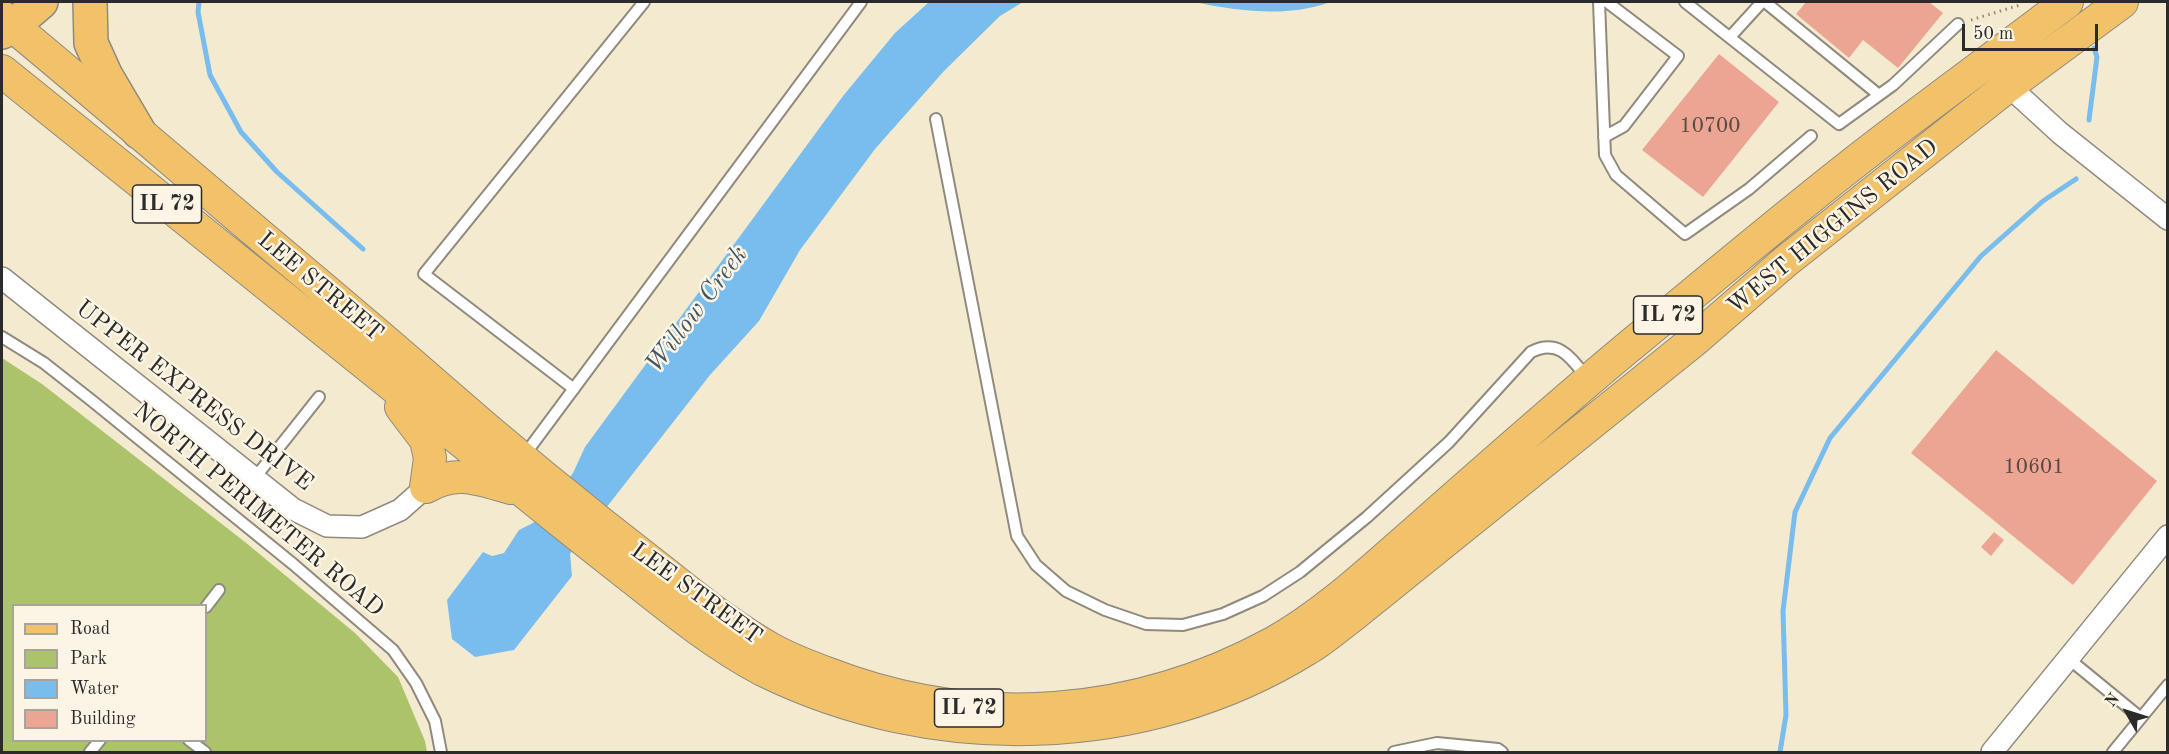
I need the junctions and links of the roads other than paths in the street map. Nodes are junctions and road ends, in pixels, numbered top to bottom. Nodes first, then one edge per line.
1 (41, 2) edge
2 (90, 2) edge
3 (644, 2) edge
4 (861, 2) edge
5 (1599, 2) edge
6 (1607, 2) edge
7 (1685, 2) edge
8 (1763, 2) edge
9 (2067, 2) edge
10 (2122, 2) edge
11 (1958, 24) road end
12 (5, 25) edge
13 (1730, 37) junction
14 (1986, 63) junction
15 (2, 71) edge
16 (2008, 86) junction
17 (1879, 95) junction
18 (936, 119) dead end
19 (139, 132) junction
20 (1604, 136) junction
21 (1811, 136) dead end
22 (2168, 219) edge
23 (2, 278) edge
24 (2, 337) edge
25 (366, 365) junction
26 (1589, 380) junction
27 (574, 389) junction
28 (319, 396) dead end
29 (521, 459) junction
30 (254, 479) junction
31 (426, 487) junction
32 (541, 496) junction
33 (591, 530) junction
34 (2168, 536) edge
35 (1361, 579) joint
36 (219, 590) dead end
37 (207, 606) edge
38 (1352, 616) joint
39 (2069, 659) junction
40 (2168, 685) edge
41 (2141, 717) junction
42 (190, 742) edge
43 (205, 753) edge
44 (441, 753) edge
45 (1394, 753) edge
46 (1502, 753) edge
47 (1992, 753) edge
48 (2113, 753) edge

1 - 12 highway
2 - 19 highway
3 - 27 lane
4 - 27 lane
5 - 20 lane
6 - 20 lane
7 - 13 lane
8 - 13 lane
8 - 17 lane
9 - 14 main road, WEST HIGGINS ROAD / IL 72
10 - 16 main road, WEST HIGGINS ROAD / IL 72
11 - 17 lane
12 - 19 main road, IL 72
13 - 17 lane
14 - 16 street
14 - 26 main road, WEST HIGGINS ROAD / IL 72
15 - 25 main road, LEE STREET / IL 72
16 - 22 street
16 - 38 main road, WEST HIGGINS ROAD / IL 72
18 - 26 lane
19 - 29 main road, LEE STREET / IL 72
20 - 21 lane
23 - 30 street, UPPER EXPRESS DRIVE
24 - 44 lane, NORTH PERIMETER ROAD
25 - 31 main road
25 - 32 main road, LEE STREET / IL 72
26 - 35 main road, WEST HIGGINS ROAD / IL 72
27 - 29 lane
28 - 30 lane
29 - 32 main road, LEE STREET / IL 72
30 - 31 street, UPPER EXPRESS DRIVE
31 - 32 main road
32 - 33 main road, LEE STREET / IL 72
33 - 35 main road, LEE STREET / IL 72
33 - 38 main road, LEE STREET / IL 72
34 - 39 street
36 - 37 lane
39 - 41 lane
39 - 47 street
40 - 41 lane
41 - 48 lane
42 - 43 lane
45 - 46 lane

